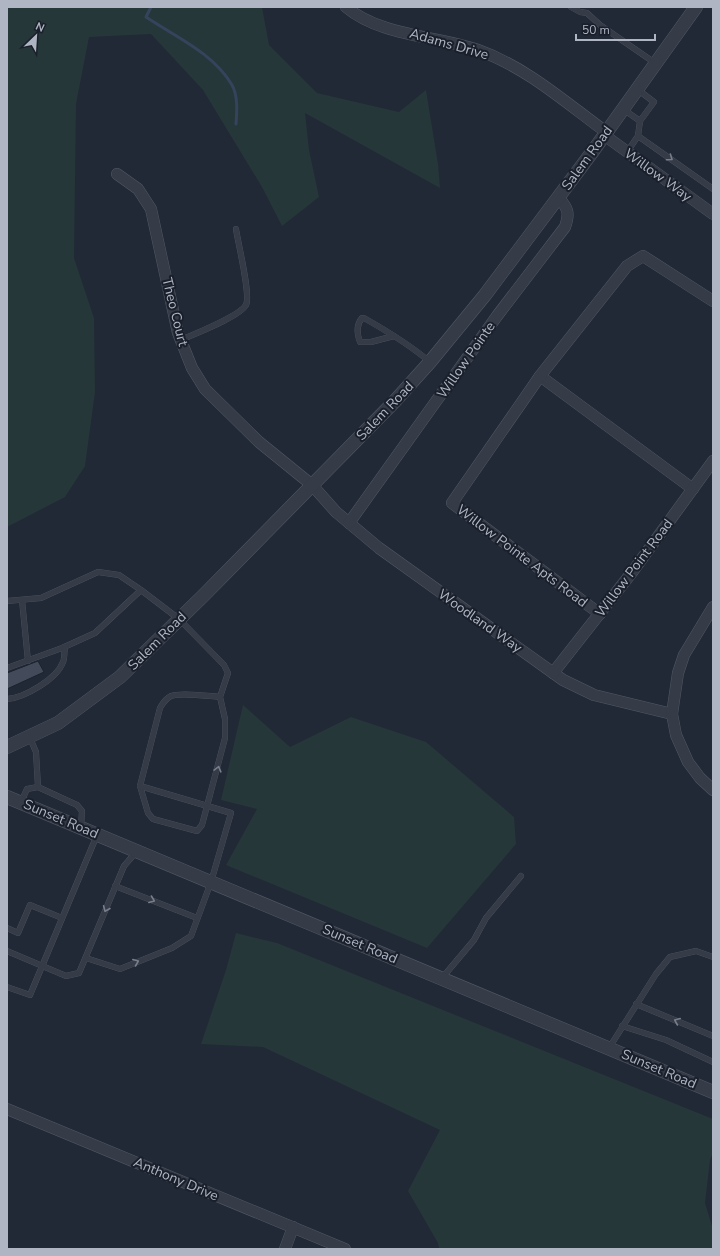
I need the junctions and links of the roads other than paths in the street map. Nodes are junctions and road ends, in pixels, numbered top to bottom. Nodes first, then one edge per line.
1 (346, 7) edge
2 (571, 7) edge
3 (696, 7) edge
4 (587, 10) edge
5 (655, 64) junction
6 (637, 89) junction
7 (622, 109) junction
8 (640, 121) junction
9 (605, 134) junction
10 (638, 136) junction
11 (627, 152) junction
12 (117, 174) dead end
13 (713, 189) edge
14 (558, 197) junction
15 (713, 214) edge
16 (236, 229) dead end
17 (713, 301) edge
18 (394, 336) junction
19 (180, 340) junction
20 (430, 362) junction
21 (540, 376) junction
22 (713, 461) edge
23 (312, 485) junction
24 (693, 489) junction
25 (349, 523) junction
26 (141, 590) junction
27 (22, 600) junction
28 (7, 601) edge
29 (713, 607) edge
30 (600, 614) junction
31 (180, 619) junction
32 (65, 646) junction
33 (28, 661) junction
34 (7, 668) edge
35 (553, 673) junction
36 (220, 697) junction
37 (7, 699) edge
38 (672, 714) junction
39 (30, 738) junction
40 (7, 747) edge
41 (140, 786) junction
42 (38, 788) junction
43 (713, 790) edge
44 (11, 799) edge
45 (208, 807) junction
46 (80, 827) junction
47 (97, 835) junction
48 (137, 851) junction
49 (521, 876) dead end
50 (211, 882) junction
51 (115, 886) junction
52 (62, 918) junction
53 (198, 918) junction
54 (7, 928) edge
55 (7, 951) edge
56 (713, 957) edge
57 (86, 958) junction
58 (42, 966) junction
59 (442, 978) junction
60 (7, 987) edge
61 (636, 1004) junction
62 (622, 1026) junction
63 (713, 1036) edge
64 (609, 1048) junction
65 (713, 1062) edge
66 (713, 1092) edge
67 (7, 1109) edge
68 (293, 1227) junction
69 (285, 1249) edge
70 (345, 1249) edge

1 - 9 street, Adams Drive
2 - 4 lane
3 - 5 street, Salem Road
4 - 5 lane
5 - 6 street, Salem Road
6 - 7 street, Salem Road
6 - 8 lane
7 - 8 lane
7 - 9 street, Salem Road
8 - 10 lane
9 - 11 street, Willow Way
9 - 14 street, Salem Road
10 - 11 lane
10 -> 13 lane
11 - 15 street, Willow Way
12 - 19 street, Theo Court
14 - 20 street, Salem Road
14 - 25 street, Willow Pointe
16 - 19 lane
17 - 21 street
18 - 18 lane
18 - 20 lane
19 - 23 street, Theo Court
20 - 23 street, Salem Road
21 - 24 street
21 - 30 street, Willow Pointe Apts Road
22 - 24 street, Willow Point Road
23 - 25 street, Woodland Way
23 - 31 street, Salem Road
24 - 30 street, Willow Point Road
25 - 35 street, Woodland Way
26 - 27 lane
26 - 31 lane
26 - 32 lane
27 - 28 lane
27 - 33 lane
29 - 38 street
30 - 35 street, Willow Point Road
31 - 36 lane
31 - 39 street, Salem Road
32 - 33 lane
32 - 37 lane
33 - 34 lane
35 - 38 street, Woodland Way
36 - 41 lane
45 -> 36 lane
38 - 43 street
39 - 40 street, Salem Road
39 - 42 lane
41 - 45 lane
41 - 45 lane
42 - 44 lane
42 - 46 lane
44 - 46 street, Sunset Road
45 - 50 lane
46 - 47 street, Sunset Road
47 - 48 street, Sunset Road
47 - 52 lane
48 - 50 street, Sunset Road
48 - 51 lane
49 - 59 lane
50 - 53 lane
50 - 59 street, Sunset Road
51 -> 53 lane
51 -> 57 lane
52 - 54 lane
52 - 58 lane
57 -> 53 lane
55 - 58 lane
56 - 61 lane
57 - 58 lane
58 - 60 lane
59 - 64 street, Sunset Road
61 - 62 lane
63 -> 61 lane
62 - 64 lane
62 - 65 lane
64 - 66 street, Sunset Road
67 - 68 street, Anthony Drive
68 - 69 street
68 - 70 street, Anthony Drive

